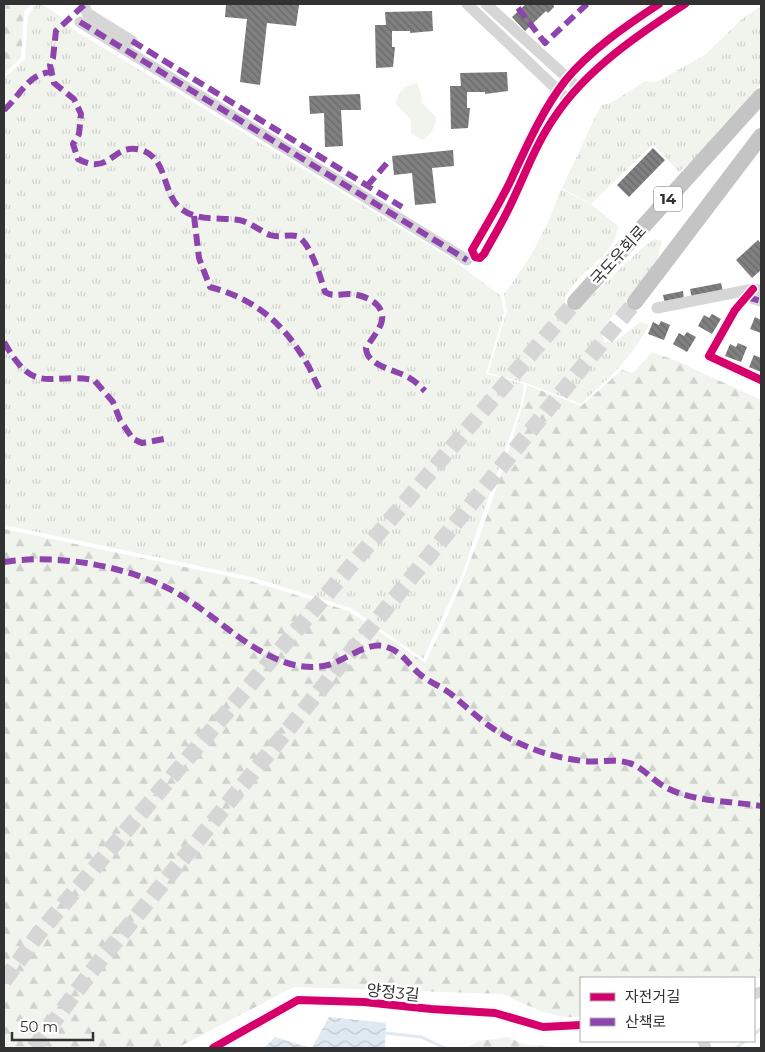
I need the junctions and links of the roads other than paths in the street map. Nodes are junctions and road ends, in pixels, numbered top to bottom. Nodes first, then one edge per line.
1 (84, 4) edge
2 (91, 4) edge
3 (467, 4) edge
4 (486, 4) edge
5 (659, 4) edge
6 (685, 4) edge
7 (93, 16) junction
8 (80, 22) dead end
9 (132, 42) dead end
10 (588, 58) junction
11 (546, 62) junction
12 (567, 79) junction
13 (578, 88) junction
14 (558, 91) junction
15 (761, 96) edge
16 (568, 100) junction
17 (761, 136) edge
18 (467, 260) dead end
19 (754, 292) edge
20 (761, 301) edge
21 (575, 302) tunnel mouth
22 (635, 302) tunnel mouth
23 (657, 308) dead end
24 (761, 380) edge
25 (580, 1025) edge
26 (213, 1048) edge

1 - 7 street
2 - 7 street
3 - 14 street
4 - 11 street
5 - 10 street
6 - 13 street
7 - 9 street
8 - 18 street
10 - 11 street
10 - 12 street
11 - 12 street
12 - 13 street
12 - 14 street
13 - 16 street
14 - 16 street
14 - 16 street
15 - 21 highway, 국도우회로 / 14
17 - 22 highway, 14
19 - 20 street
19 - 23 street
19 - 24 street
25 - 26 street, 양정3길

